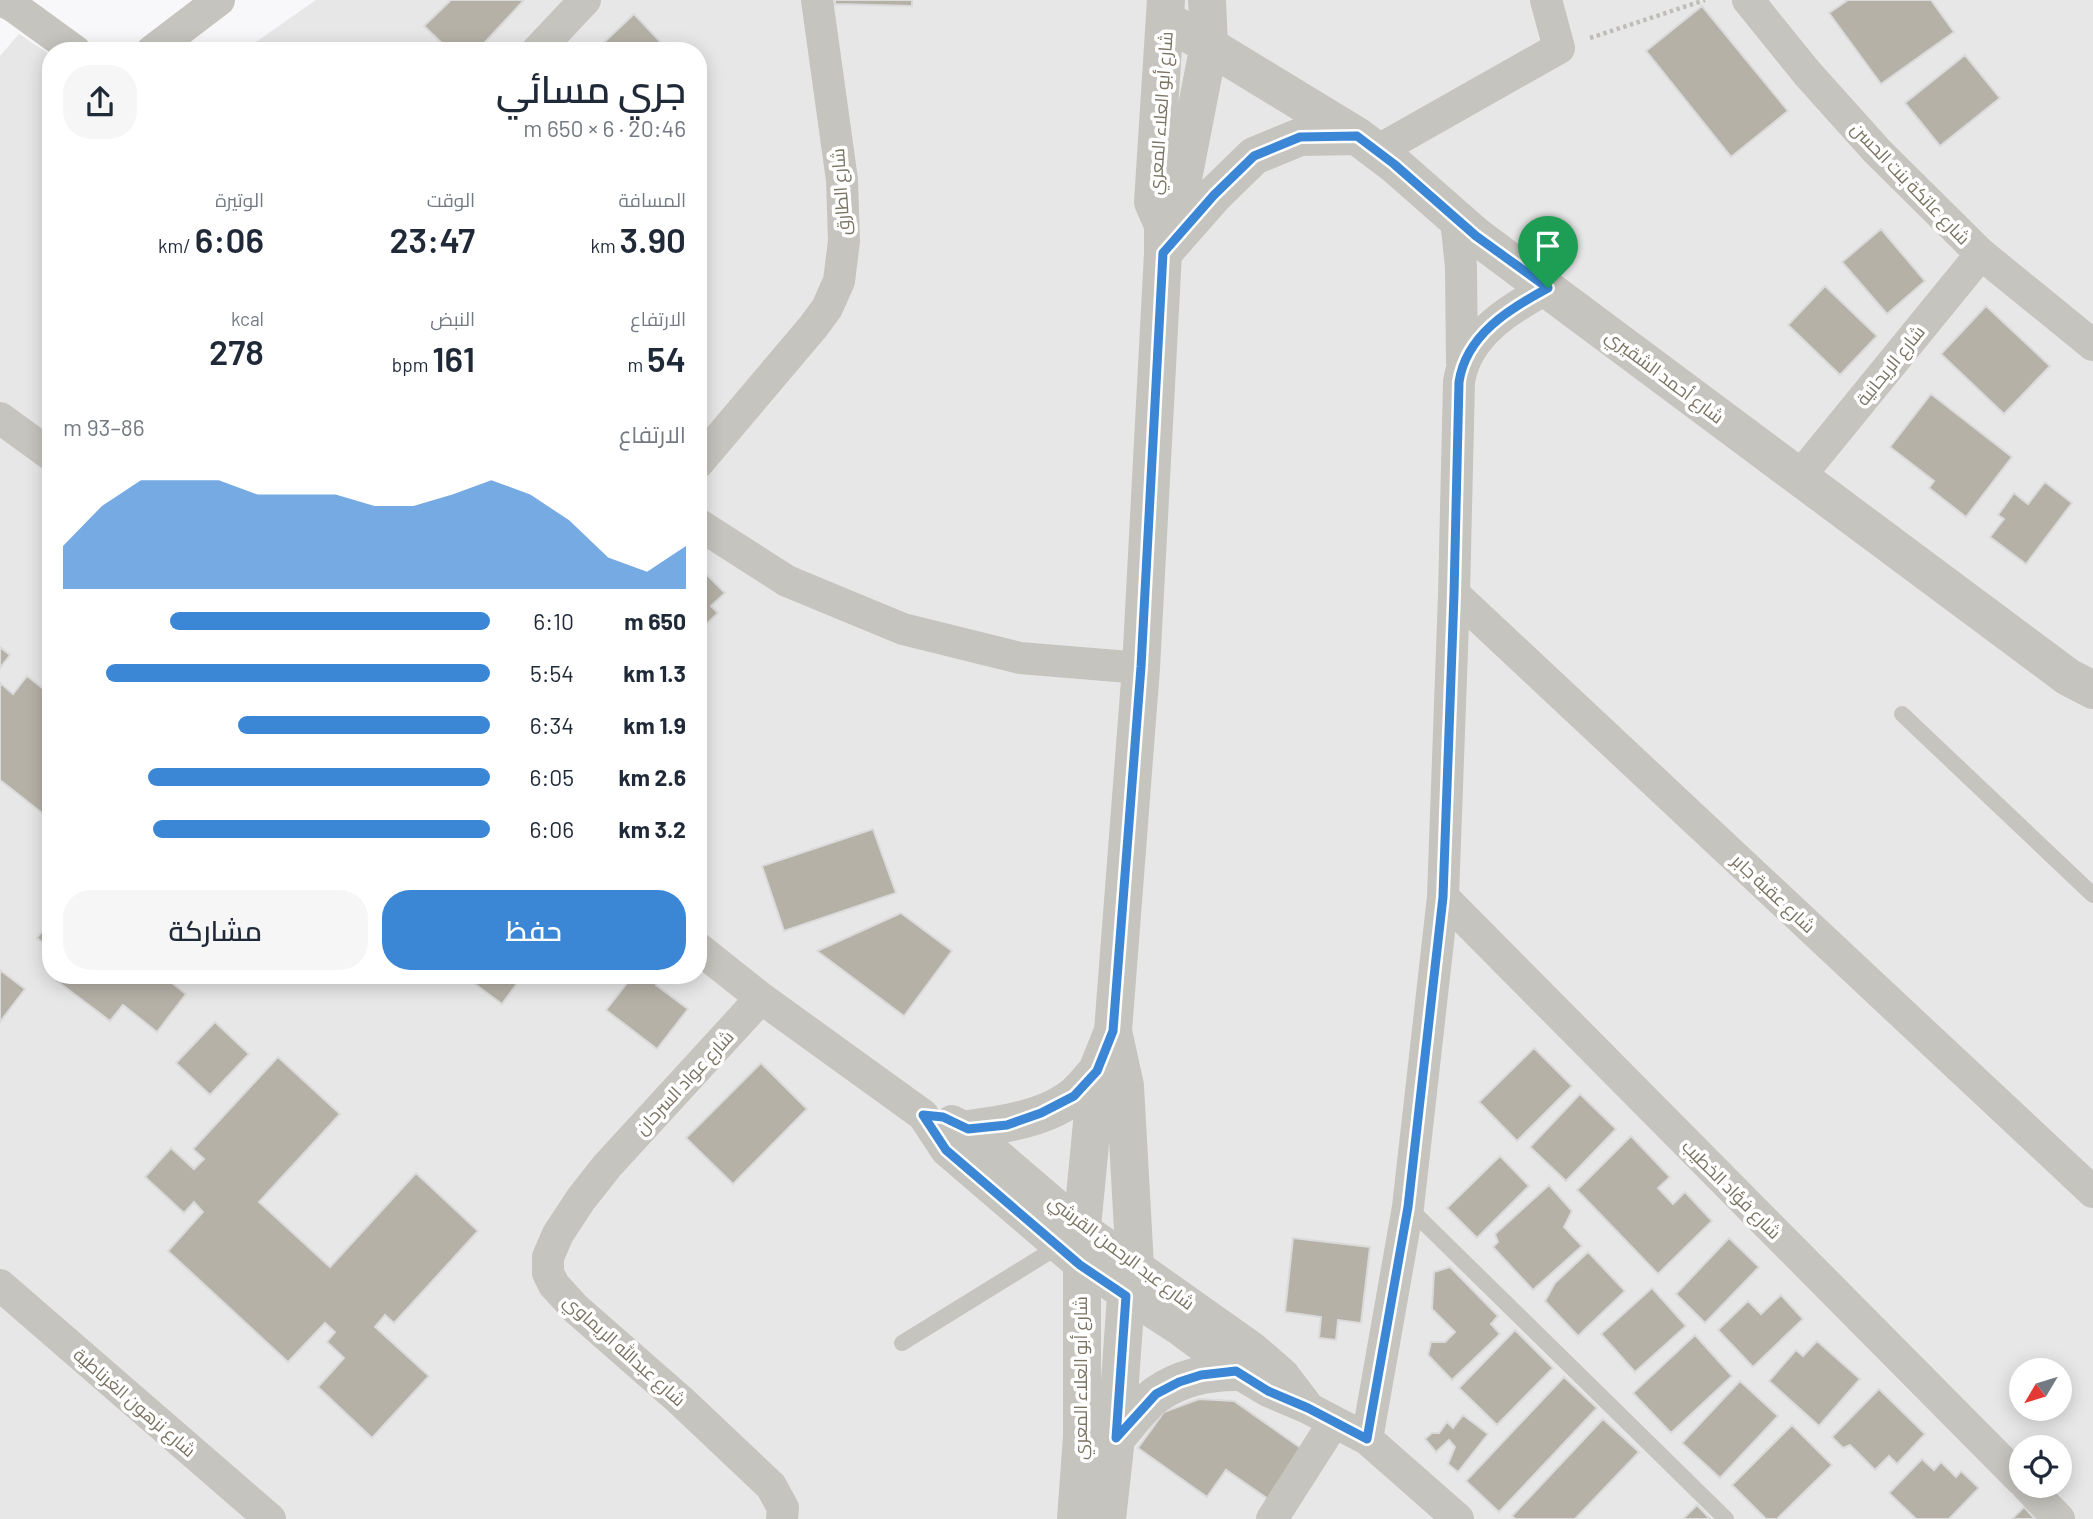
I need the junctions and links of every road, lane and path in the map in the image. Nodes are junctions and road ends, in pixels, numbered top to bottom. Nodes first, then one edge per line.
1 (0, 0) edge
2 (219, 0) edge
3 (585, 0) edge
4 (817, 0) edge
5 (1207, 0) edge
6 (1546, 0) edge
7 (1705, 0) edge
8 (1748, 0) edge
9 (1166, 10) edge
10 (63, 42) edge
11 (164, 42) edge
12 (545, 42) edge
13 (1209, 45) junction
14 (1559, 48) junction
15 (1367, 144) junction
16 (1456, 219) junction
17 (1163, 239) junction
18 (1981, 254) junction
19 (1548, 288) junction
20 (2093, 345) edge
21 (1462, 362) junction
22 (0, 418) edge
23 (42, 449) edge
24 (707, 452) edge
25 (1800, 476) junction
26 (707, 530) edge
27 (1454, 594) junction
28 (1141, 667) junction
29 (2093, 690) edge
30 (1902, 714) dead end
31 (2093, 895) edge
32 (1443, 897) junction
33 (707, 955) edge
34 (761, 998) junction
35 (1113, 1031) junction
36 (1097, 1071) junction
37 (923, 1115) junction
38 (968, 1129) junction
39 (607, 1166) joint
40 (2093, 1192) edge
41 (1408, 1207) junction
42 (1073, 1246) junction
43 (1131, 1281) junction
44 (0, 1285) edge
45 (902, 1343) dead end
46 (1236, 1371) junction
47 (1321, 1415) junction
48 (1116, 1438) junction
49 (1367, 1439) junction
50 (2009, 1468) edge
51 (2038, 1498) edge
52 (270, 1519) edge
53 (782, 1519) edge
54 (1076, 1519) edge
55 (1107, 1519) edge
56 (1272, 1519) edge
57 (1458, 1519) edge
58 (1726, 1519) edge
59 (2059, 1519) edge

1 - 10 street
2 - 11 street
3 - 12 street
4 - 24 street, شارع الطارق
5 - 13 street, شارع أبو العلاء المعري
6 - 14 street
7 - 14 path
8 - 18 street, شارع عاتكة بنت الحسن
9 - 13 street, شارع أحمد الشقيري
9 - 17 street, شارع أبو العلاء المعري
13 - 15 street, شارع أحمد الشقيري
13 - 17 street, شارع أبو العلاء المعري
14 - 15 street
15 - 16 street, شارع أحمد الشقيري
15 - 17 street
16 - 19 street, شارع أحمد الشقيري
16 - 21 street
17 - 28 street, شارع أبو العلاء المعري
18 - 20 street, شارع عاتكة بنت الحسن
18 - 25 street, شارع الريحانية
19 - 21 street
19 - 25 street, شارع أحمد الشقيري
21 - 27 street
22 - 23 street
25 - 29 street, شارع أحمد الشقيري
26 - 28 street
27 - 32 street
27 - 40 street, شارع عقبة جابر
28 - 35 street, شارع أبو العلاء المعري
30 - 31 lane
32 - 41 street
32 - 50 street, شارع فؤاد الخطيب
33 - 34 street, شارع عبد الرحمن القرشي
34 - 37 street, شارع عبد الرحمن القرشي
34 - 39 street, شارع عواد السرحان
35 - 36 street, شارع أبو العلاء المعري
35 - 43 street, شارع أبو العلاء المعري
36 - 38 street
36 - 42 street, شارع أبو العلاء المعري
37 - 38 street, شارع عبد الرحمن القرشي
37 - 42 street, شارع عبد الرحمن القرشي
38 - 42 street, شارع عبد الرحمن القرشي
39 - 53 street, شارع عبدالله الريماوي
41 - 49 street
41 - 58 lane
42 - 43 street, شارع عبد الرحمن القرشي
42 - 45 lane
42 - 54 street, شارع أبو العلاء المعري
43 - 46 street, شارع عبد الرحمن القرشي
43 - 47 street, شارع عبد الرحمن القرشي
43 - 48 street, شارع أبو العلاء المعري
44 - 52 street, شارع نزهون الغرناطية
46 - 47 street, شارع عبد الرحمن القرشي
46 - 48 street
47 - 49 street, شارع عبد الرحمن القرشي
47 - 56 street
48 - 55 street, شارع أبو العلاء المعري
49 - 57 street, شارع عبد الرحمن القرشي
51 - 59 street

